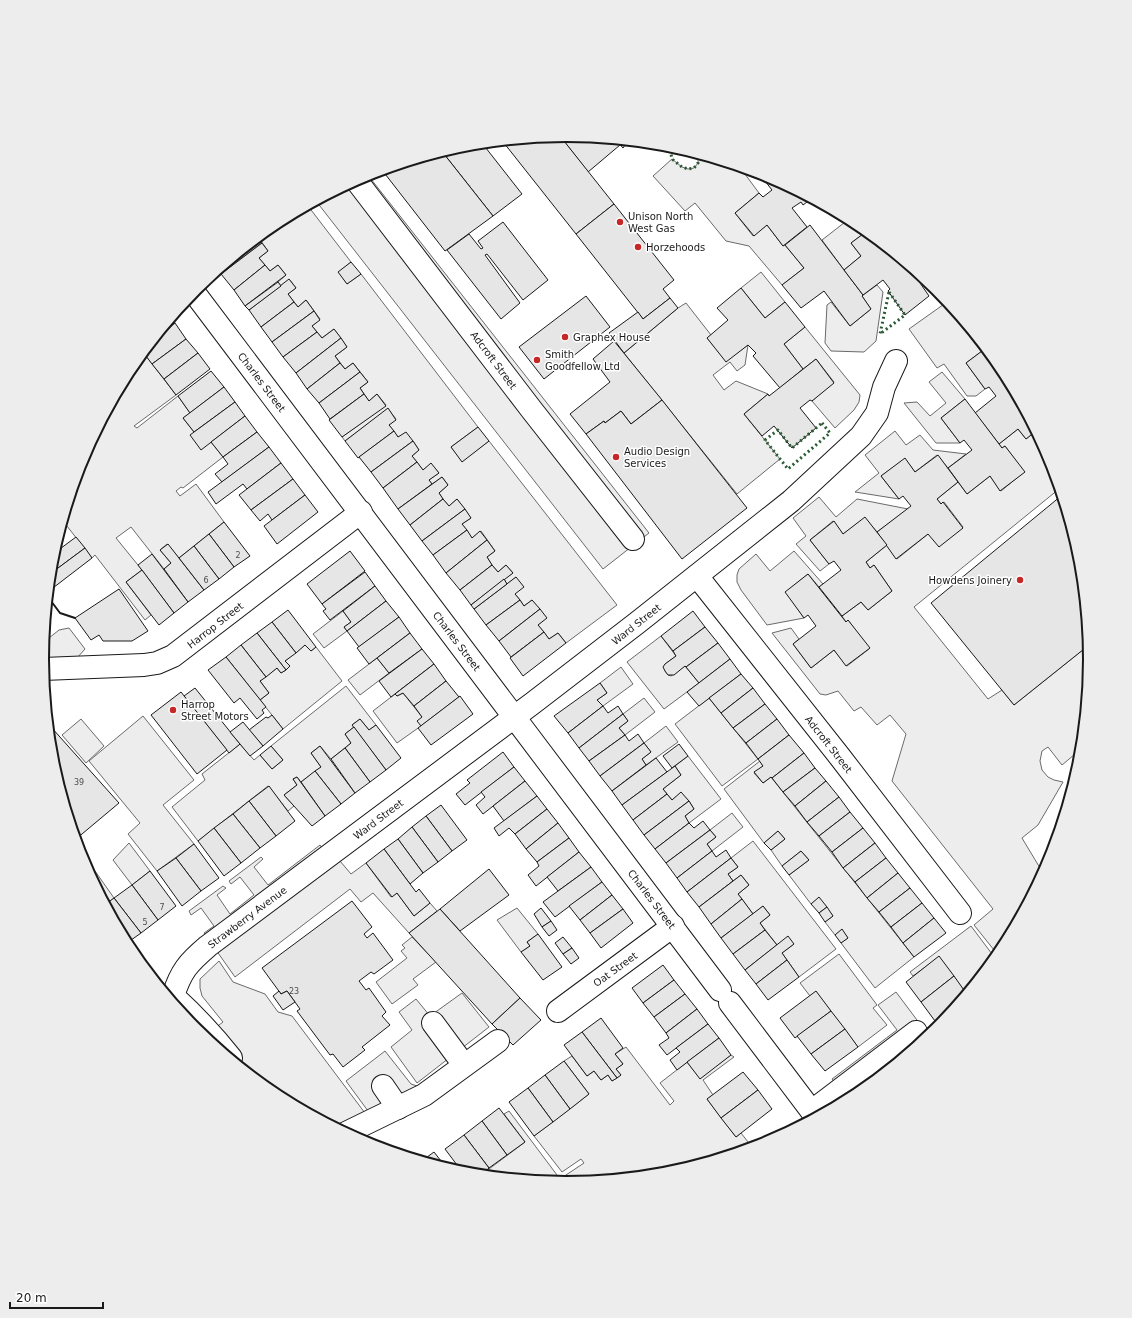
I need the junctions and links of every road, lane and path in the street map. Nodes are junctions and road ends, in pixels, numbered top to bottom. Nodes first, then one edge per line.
1 (360, 185) edge
2 (197, 296) edge
3 (896, 360) dead end
4 (361, 512) junction
5 (633, 539) dead end
6 (697, 576) junction
7 (49, 670) edge
8 (514, 717) junction
9 (336, 851) joint
10 (960, 913) dead end
11 (673, 926) junction
12 (172, 994) edge
13 (558, 1011) dead end
14 (190, 1014) edge
15 (433, 1023) dead end
16 (916, 1032) dead end
17 (216, 1040) edge
18 (498, 1040) dead end
19 (464, 1065) junction
20 (383, 1086) dead end
21 (398, 1108) junction
22 (820, 1109) edge
23 (813, 1113) edge
24 (352, 1130) edge

1 - 5 street, Adcroft Street
2 - 4 street, Charles Street
3 - 6 street, Ward Street
4 - 7 street, Harrop Street
4 - 8 street, Charles Street
6 - 8 street, Ward Street
6 - 10 street, Adcroft Street
8 - 9 street, Ward Street
8 - 11 street, Charles Street
9 - 12 street, Strawberry Avenue
11 - 13 street, Oat Street
11 - 23 street, Charles Street
14 - 17 street, Strawberry Avenue
15 - 19 street
16 - 22 street
18 - 19 street
19 - 21 street
20 - 21 street
21 - 24 street

